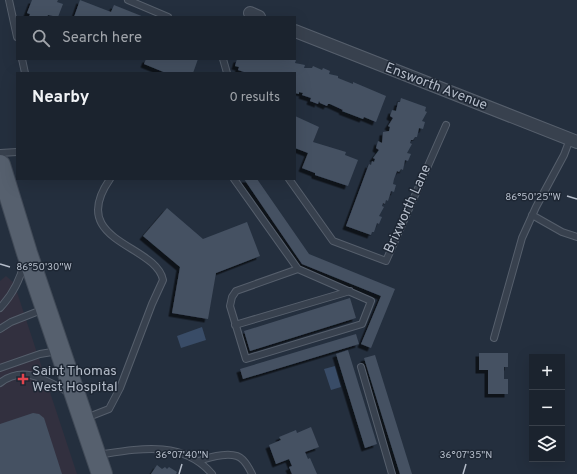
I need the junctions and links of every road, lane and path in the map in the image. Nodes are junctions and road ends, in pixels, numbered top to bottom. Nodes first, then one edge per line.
1 (9, 0) edge
2 (128, 0) edge
3 (166, 16) edge
4 (296, 31) edge
5 (16, 32) edge
6 (22, 60) edge
7 (223, 60) edge
8 (25, 72) edge
9 (227, 72) edge
10 (446, 124) dead end
11 (573, 141) edge
12 (16, 152) edge
13 (0, 153) edge
14 (0, 165) edge
15 (110, 180) edge
16 (235, 180) edge
17 (290, 180) edge
18 (532, 215) junction
19 (577, 237) edge
20 (27, 253) junction
21 (298, 268) junction
22 (350, 291) junction
23 (0, 308) edge
24 (45, 308) junction
25 (235, 325) junction
26 (0, 329) edge
27 (494, 338) dead end
28 (59, 351) junction
29 (360, 367) dead end
30 (0, 368) edge
31 (2, 381) edge
32 (75, 396) junction
33 (84, 419) junction
34 (96, 455) junction
35 (199, 461) junction
36 (102, 474) edge
37 (212, 474) edge
38 (252, 474) edge
39 (392, 474) edge

1 - 5 lane
2 - 3 lane
4 - 11 street, Ensworth Avenue
6 - 8 lane
7 - 9 lane
10 - 17 lane, Brixworth Lane
11 - 18 lane
12 - 13 lane
14 - 20 main road
15 - 33 lane
16 - 21 lane
18 - 19 lane
18 - 27 lane
20 - 23 lane
20 - 24 main road
21 - 22 lane
21 - 25 lane
22 - 25 lane
22 - 25 lane
24 - 26 lane
24 - 28 main road
28 - 30 lane
28 - 32 main road
29 - 39 lane
31 - 32 lane
32 - 33 main road
33 - 34 main road
34 - 35 lane
34 - 36 main road
35 - 37 lane
35 - 38 lane

